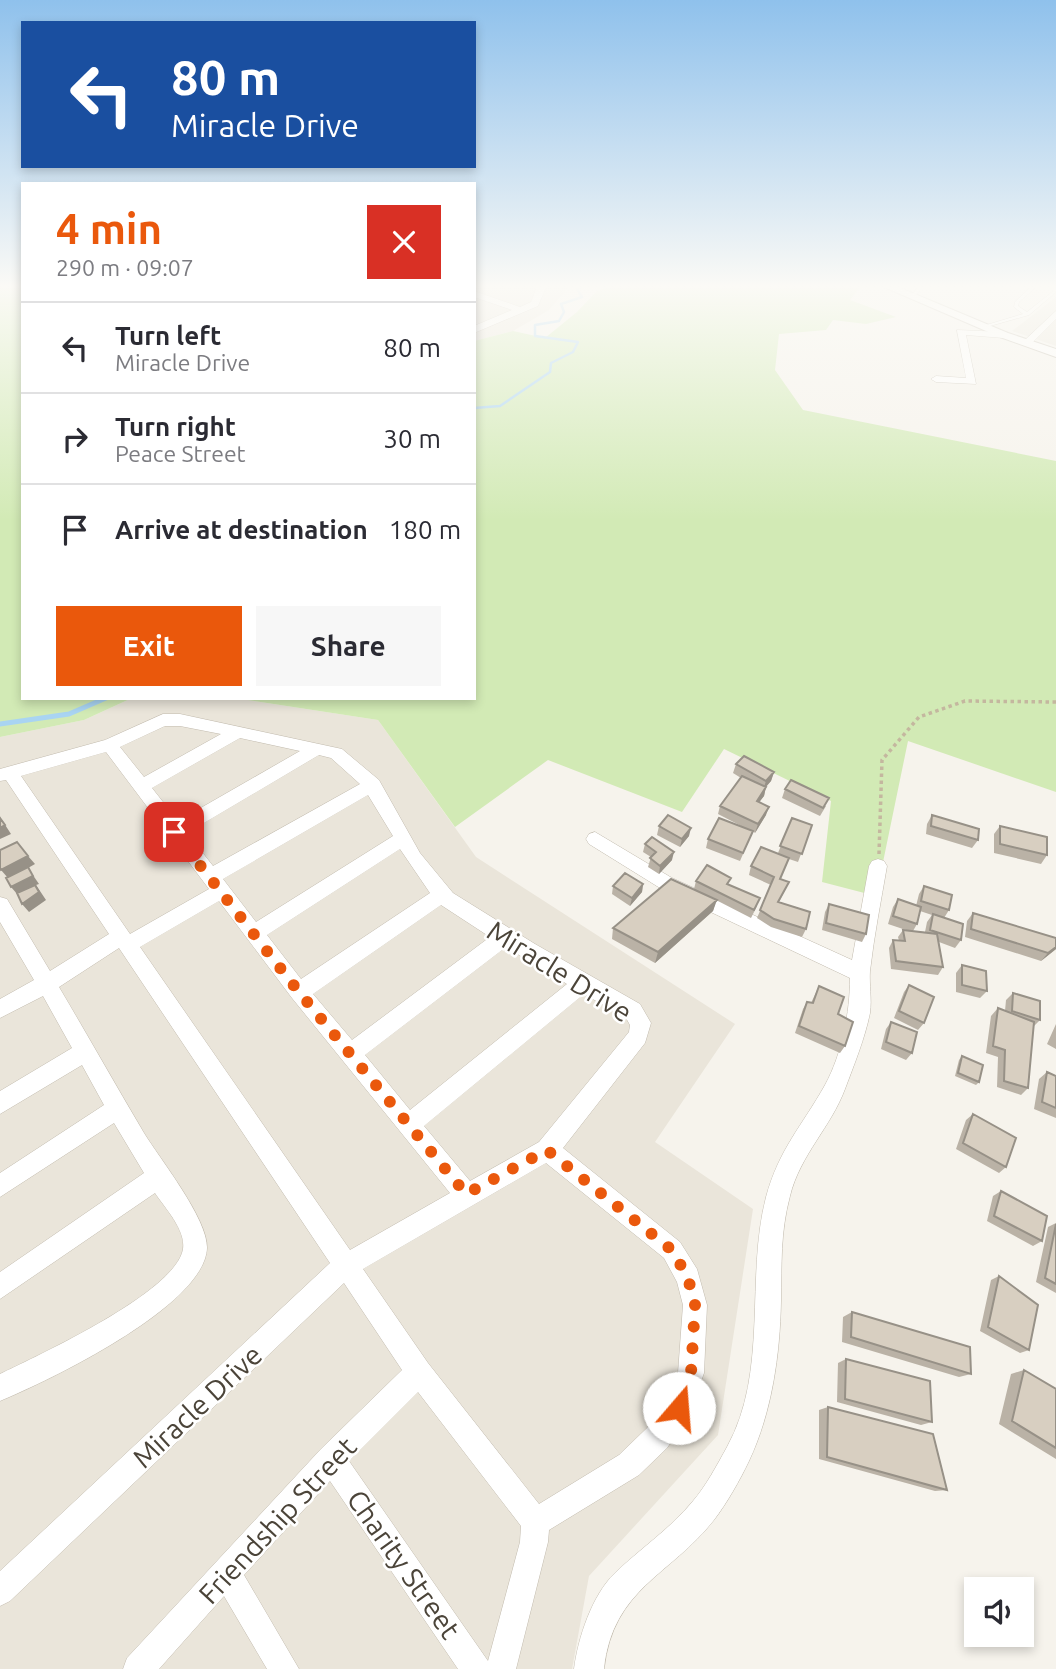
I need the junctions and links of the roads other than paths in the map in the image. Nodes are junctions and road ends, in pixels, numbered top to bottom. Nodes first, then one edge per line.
1 (968, 365) edge
2 (936, 379) dead end
3 (237, 732) junction
4 (110, 745) junction
5 (319, 748) junction
6 (5, 774) edge
7 (373, 784) junction
8 (140, 787) junction
9 (174, 832) junction
10 (402, 839) junction
11 (595, 839) dead end
12 (878, 866) road end
13 (216, 884) junction
14 (442, 894) junction
15 (0, 905) edge
16 (254, 933) junction
17 (506, 936) junction
18 (125, 940) junction
19 (860, 973) junction
20 (48, 983) junction
21 (583, 983) junction
22 (299, 992) junction
23 (0, 1009) edge
24 (86, 1051) junction
25 (350, 1054) junction
26 (0, 1103) edge
27 (118, 1108) junction
28 (408, 1125) junction
29 (547, 1150) junction
30 (158, 1177) junction
31 (0, 1186) edge
32 (466, 1194) junction
33 (345, 1266) junction
34 (0, 1287) edge
35 (419, 1372) junction
36 (0, 1388) edge
37 (331, 1459) junction
38 (535, 1522) junction
39 (227, 1573) junction
40 (1, 1589) edge
41 (138, 1669) edge
42 (284, 1669) edge
43 (476, 1669) edge
44 (501, 1669) edge
45 (590, 1669) edge

1 - 2 street
3 - 4 street, Miracle Drive
3 - 5 street, Miracle Drive
3 - 8 street
4 - 6 street, Miracle Drive
4 - 8 street
5 - 7 street, Miracle Drive
5 - 9 street
6 - 18 street
7 - 10 street, Miracle Drive
7 - 13 street
8 - 9 street
9 - 13 street
10 - 14 street, Miracle Drive
10 - 16 street
11 - 19 street
12 - 19 street
13 - 16 street
13 - 18 street
14 - 17 street, Miracle Drive
14 - 22 street
15 - 20 street
16 - 22 street
17 - 21 street, Miracle Drive
17 - 25 street
18 - 20 street
18 - 33 street
19 - 45 street
20 - 23 street
20 - 24 street
21 - 28 street
21 - 29 street, Miracle Drive
22 - 25 street
24 - 26 street
24 - 27 street
25 - 28 street
27 - 30 street
27 - 31 street
28 - 32 street
29 - 32 street, Miracle Drive
29 - 38 street
30 - 34 street
30 - 36 street
32 - 33 street, Miracle Drive
33 - 35 street
33 - 40 street, Miracle Drive
35 - 37 street, Friendship Street
35 - 38 street
37 - 39 street, Friendship Street
37 - 43 street, Charity Street
38 - 44 street
39 - 41 street, Friendship Street
39 - 42 street

